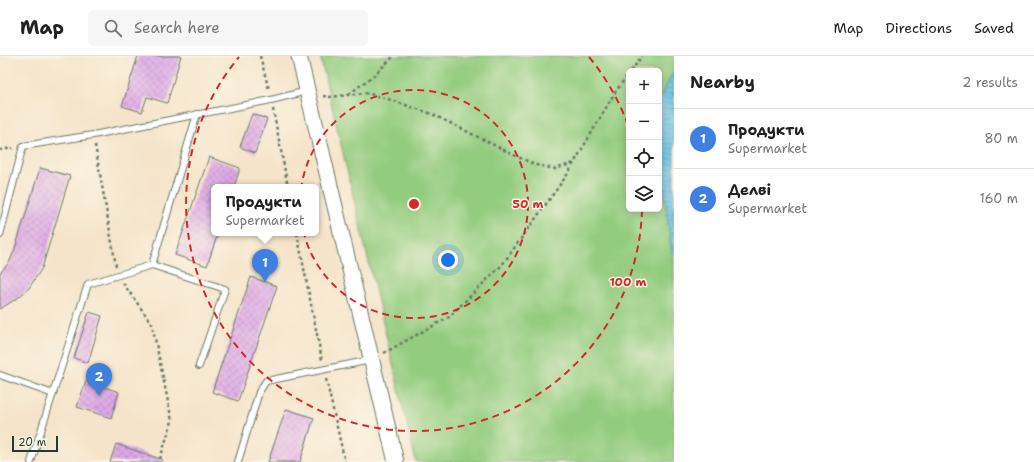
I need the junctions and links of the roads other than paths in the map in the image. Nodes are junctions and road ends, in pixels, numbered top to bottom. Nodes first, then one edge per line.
1 (299, 56) edge
2 (307, 91) junction
3 (197, 114) junction
4 (0, 235) edge
5 (152, 265) junction
6 (371, 360) junction
7 (200, 366) dead end
8 (0, 375) edge
9 (53, 394) junction
10 (31, 462) edge
11 (238, 462) edge
12 (396, 462) edge

1 - 2 street
2 - 3 lane
2 - 6 street
3 - 4 lane
3 - 5 lane
5 - 7 lane
5 - 9 lane
6 - 11 lane
6 - 12 street
8 - 9 lane
9 - 10 lane

